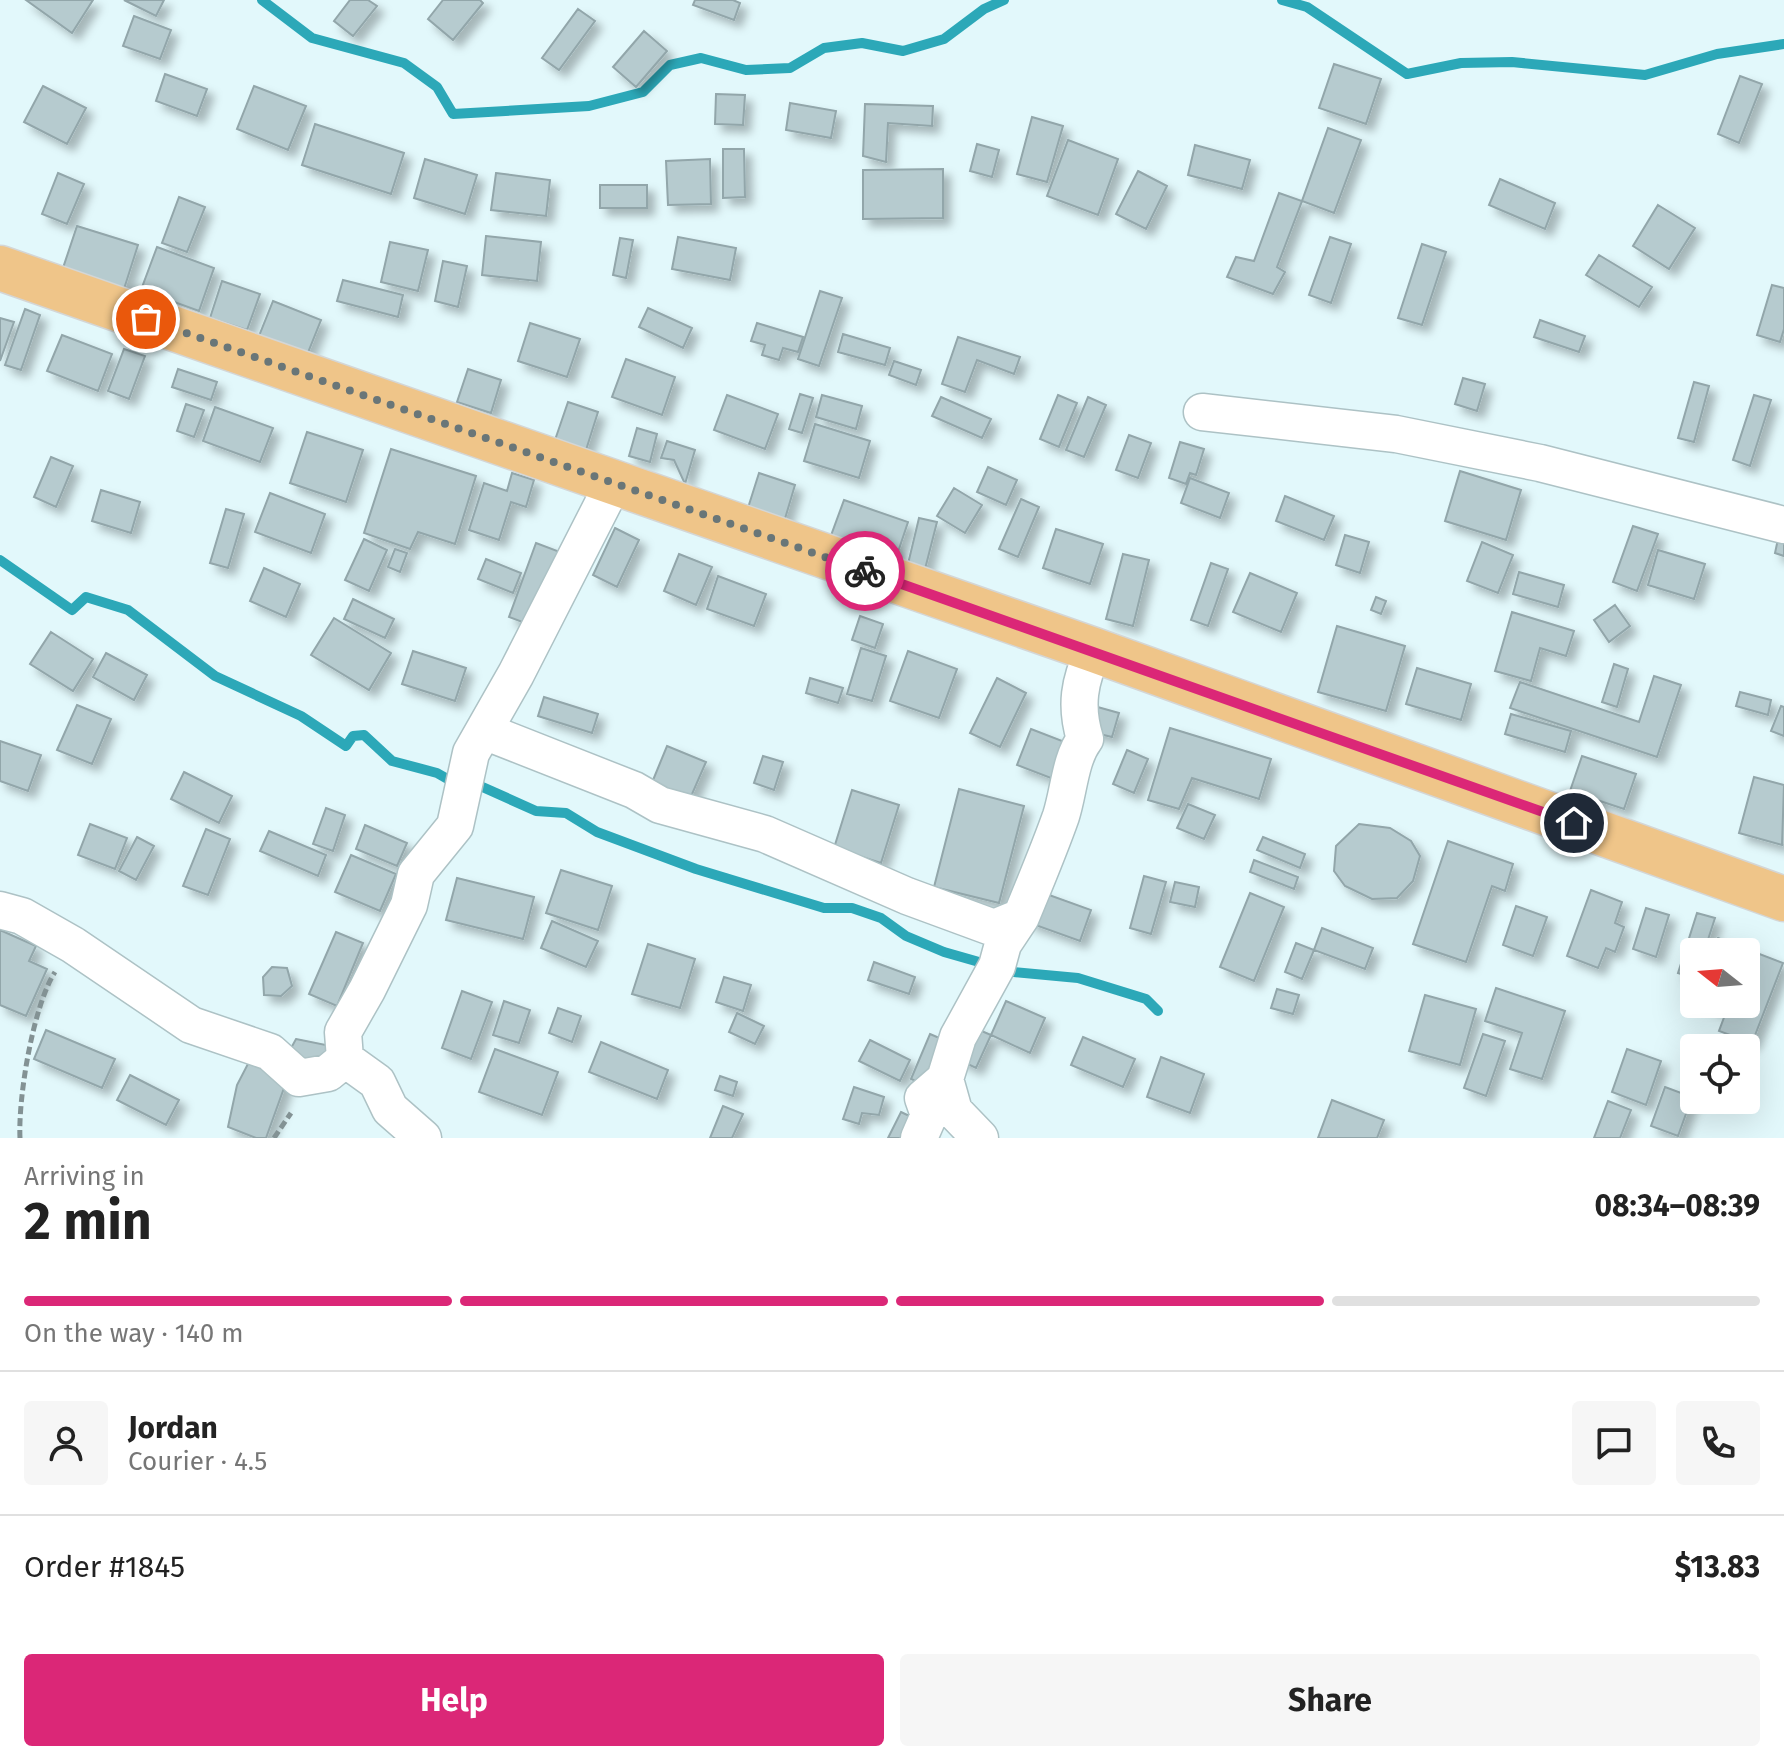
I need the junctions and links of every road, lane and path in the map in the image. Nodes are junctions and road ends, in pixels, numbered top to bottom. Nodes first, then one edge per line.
1 (0, 268) edge
2 (1202, 412) dead end
3 (613, 484) junction
4 (1784, 525) edge
5 (1094, 650) junction
6 (484, 731) junction
7 (1784, 899) edge
8 (0, 910) edge
9 (1021, 917) junction
10 (73, 945) junction
11 (345, 1059) junction
12 (945, 1079) junction
13 (20, 1138) edge
14 (423, 1138) edge
15 (919, 1138) edge
16 (980, 1138) edge

1 - 3 main road
2 - 4 street
3 - 5 main road
3 - 6 street
5 - 7 main road
5 - 9 street
6 - 9 street
6 - 11 street
8 - 10 street
9 - 12 street
10 - 11 street
10 - 13 path
11 - 14 street
12 - 15 street
12 - 16 street

